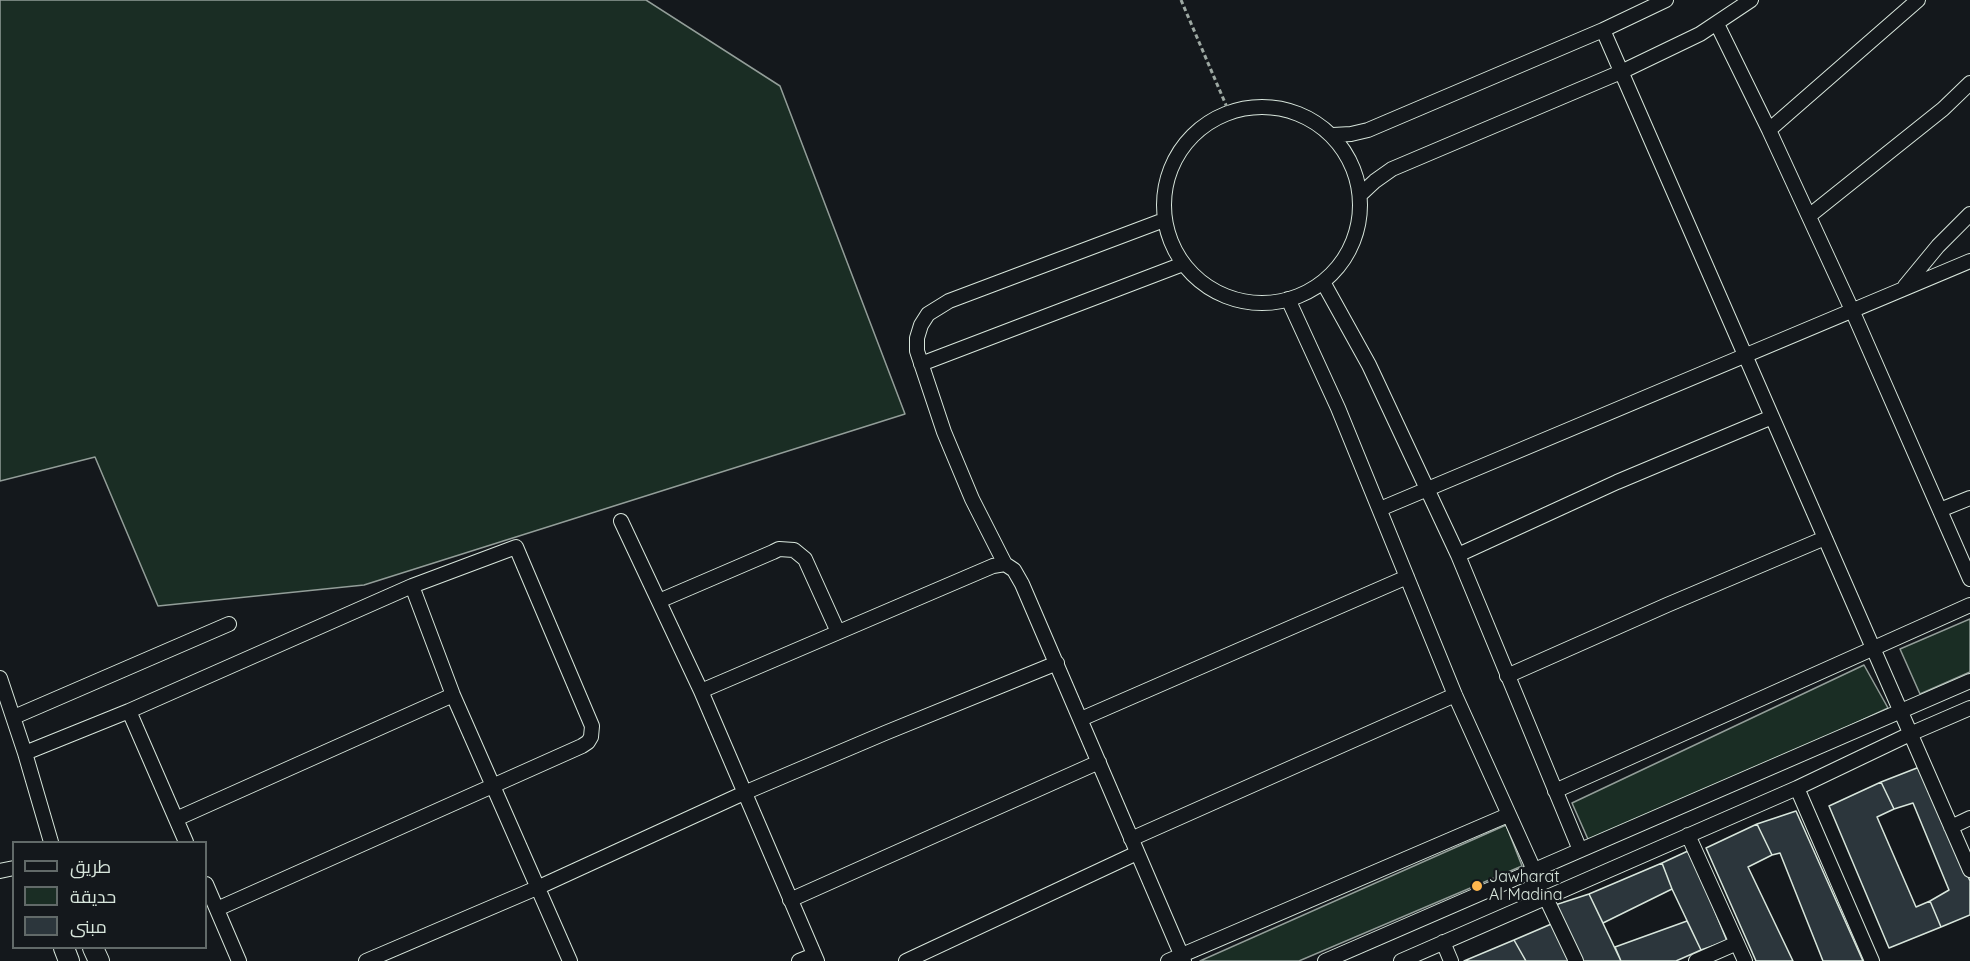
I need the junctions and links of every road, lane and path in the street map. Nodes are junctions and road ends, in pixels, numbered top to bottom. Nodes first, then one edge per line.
1 (1181, 0) edge
2 (1666, 0) edge
3 (1751, 0) edge
4 (1918, 0) edge
5 (1717, 24) junction
6 (1603, 30) junction
7 (1621, 72) junction
8 (1970, 83) edge
9 (1229, 112) junction
10 (1769, 130) junction
11 (1333, 135) junction
12 (1360, 195) junction
13 (1970, 214) edge
14 (1809, 216) junction
15 (1164, 220) junction
16 (1970, 261) edge
17 (1183, 264) junction
18 (1323, 282) junction
19 (1904, 288) junction
20 (1287, 300) junction
21 (1852, 310) junction
22 (1745, 355) junction
23 (921, 364) junction
24 (1772, 417) junction
25 (1426, 489) junction
26 (1970, 498) edge
27 (1380, 509) junction
28 (1940, 510) junction
29 (621, 521) dead end
30 (1824, 538) junction
31 (1458, 555) junction
32 (1005, 564) junction
33 (1407, 577) junction
34 (1970, 579) edge
35 (412, 586) junction
36 (659, 602) junction
37 (1970, 605) edge
38 (229, 624) dead end
39 (838, 632) junction
40 (1873, 648) junction
41 (1057, 663) junction
42 (1507, 676) junction
43 (0, 678) edge
44 (1970, 681) edge
45 (701, 691) junction
46 (453, 695) junction
47 (1455, 695) junction
48 (1970, 708) edge
49 (129, 711) junction
50 (1900, 711) junction
51 (14, 717) junction
52 (1081, 719) junction
53 (1910, 734) junction
54 (25, 753) junction
55 (1099, 762) junction
56 (494, 786) junction
57 (1797, 788) junction
58 (1555, 791) junction
59 (744, 793) junction
60 (1508, 815) junction
61 (1970, 818) edge
62 (176, 819) junction
63 (1951, 826) junction
64 (1688, 835) junction
65 (1131, 839) junction
66 (50, 841) edge
67 (185, 841) edge
68 (1580, 850) junction
69 (1137, 853) junction
70 (1534, 870) junction
71 (1970, 870) edge
72 (207, 886) edge
73 (539, 887) junction
74 (1546, 898) junction
75 (790, 900) junction
76 (217, 909) junction
77 (1443, 942) junction
78 (1737, 943) junction
79 (815, 958) edge
80 (1178, 959) edge
81 (239, 961) edge
82 (366, 961) edge
83 (570, 961) edge
84 (799, 961) edge
85 (906, 961) edge
86 (1325, 961) edge
87 (1401, 961) edge
88 (1451, 961) edge
89 (1576, 961) edge
90 (1696, 961) edge
91 (1744, 961) edge
92 (1872, 961) edge

1 - 9 path
2 - 6 street
3 - 5 street
4 - 10 street
5 - 7 street
5 - 10 street
6 - 7 street
6 - 11 street
7 - 12 street
7 - 22 street
8 - 14 street
9 - 11 street
9 - 15 street
10 - 14 street
11 - 12 street
12 - 18 street
13 - 19 street
14 - 21 street
15 - 17 street
15 - 23 street
16 - 19 street
17 - 20 street
17 - 23 street
18 - 20 street
18 - 25 street
19 - 21 street
20 - 27 street
21 - 22 street
21 - 28 street
22 - 24 street
22 - 25 street
23 - 32 street
24 - 30 street
24 - 31 street
25 - 27 street
25 - 31 street
26 - 28 street
27 - 33 street
28 - 34 street
29 - 36 street
30 - 40 street
30 - 42 street
31 - 42 street
32 - 39 street
32 - 41 street
33 - 47 street
33 - 52 street
35 - 46 street
35 - 49 street
35 - 56 street
36 - 39 street
36 - 45 street
37 - 40 street
38 - 51 street
39 - 45 street
40 - 50 street
40 - 58 street
41 - 52 street
41 - 59 street
42 - 58 street
43 - 51 street
44 - 50 street
45 - 59 street
46 - 56 street
46 - 62 street
47 - 60 street
47 - 65 street
48 - 53 street
49 - 54 street
49 - 62 street
50 - 53 street
50 - 68 street
51 - 54 street
52 - 55 street
53 - 57 street
53 - 63 street
54 - 66 street
55 - 65 street
55 - 75 street
56 - 73 street
56 - 76 street
57 - 64 street
57 - 92 street
58 - 68 street
59 - 73 street
59 - 75 street
60 - 70 street
60 - 80 street
61 - 63 street
62 - 67 street
63 - 71 street
64 - 74 street
64 - 78 street
65 - 69 street
68 - 70 street
69 - 80 street
69 - 85 street
70 - 86 street
72 - 76 street
73 - 82 street
73 - 83 street
74 - 77 street
74 - 89 street
75 - 79 street
76 - 81 street
77 - 87 street
77 - 88 street
78 - 90 street
78 - 91 street
79 - 84 street

